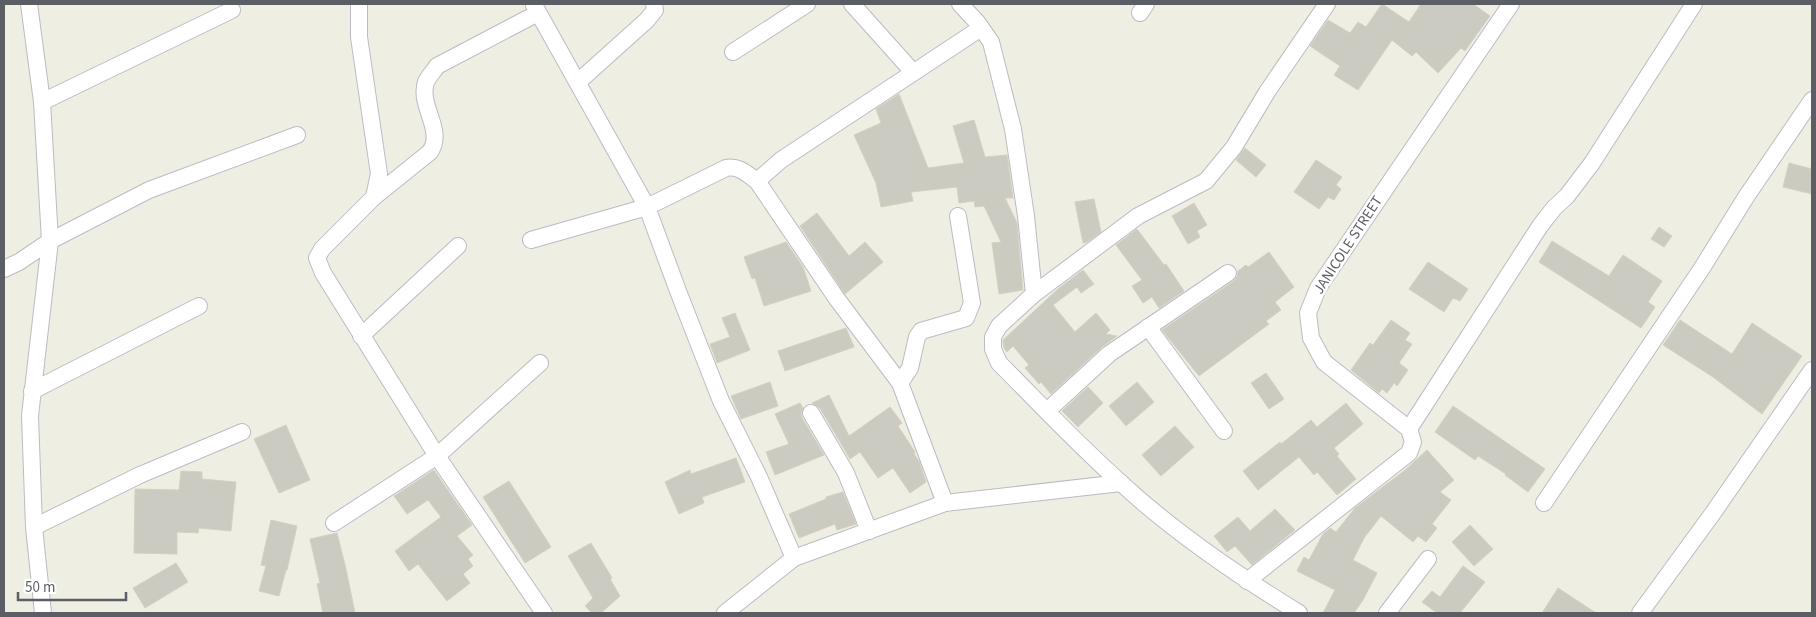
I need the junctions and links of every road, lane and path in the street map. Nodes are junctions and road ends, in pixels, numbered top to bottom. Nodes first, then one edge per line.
1 (29, 4) edge
2 (359, 4) edge
3 (654, 4) edge
4 (807, 4) edge
5 (852, 4) edge
6 (960, 4) edge
7 (1326, 4) edge
8 (1511, 4) edge
9 (1694, 4) edge
10 (536, 8) edge
11 (232, 10) dead end
12 (981, 28) junction
13 (732, 52) dead end
14 (913, 72) junction
15 (578, 82) junction
16 (1812, 100) edge
17 (42, 102) junction
18 (296, 135) dead end
19 (757, 181) junction
20 (374, 197) junction
21 (647, 207) junction
22 (958, 216) dead end
23 (531, 240) dead end
24 (50, 241) junction
25 (458, 246) dead end
26 (4, 269) edge
27 (1228, 272) dead end
28 (1034, 294) junction
29 (200, 306) dead end
30 (1148, 327) junction
31 (361, 336) junction
32 (540, 362) dead end
33 (1812, 370) edge
34 (900, 383) junction
35 (32, 391) junction
36 (1047, 411) junction
37 (811, 413) dead end
38 (1409, 429) junction
39 (1224, 431) dead end
40 (242, 432) dead end
41 (437, 456) junction
42 (1120, 484) junction
43 (946, 503) junction
44 (1544, 503) dead end
45 (334, 523) dead end
46 (34, 527) junction
47 (869, 531) junction
48 (794, 558) junction
49 (1428, 559) dead end
50 (1247, 581) junction
51 (43, 613) edge
52 (544, 613) edge
53 (725, 613) edge
54 (1299, 613) edge
55 (1387, 613) edge
56 (1640, 613) edge

1 - 17 street
2 - 20 street
3 - 15 street
4 - 13 street
5 - 14 street
6 - 12 street
7 - 28 street
8 - 38 street, JANICOLE STREET
9 - 38 street
10 - 15 street
10 - 20 street
11 - 17 street
12 - 14 street
12 - 28 street
14 - 19 street
15 - 21 street
16 - 44 street
17 - 24 street
18 - 24 street
19 - 21 street
19 - 34 street
20 - 31 street
21 - 23 street
21 - 48 street
22 - 34 street
24 - 26 street
24 - 35 street
25 - 31 street
27 - 30 street
28 - 36 street
29 - 35 street
30 - 36 street
30 - 39 street
31 - 41 street
32 - 41 street
33 - 56 street
34 - 43 street
35 - 46 street
36 - 42 street
37 - 47 street
38 - 50 street
40 - 46 street
41 - 45 street
41 - 52 street
42 - 43 street
42 - 50 street
43 - 47 street
46 - 51 street
47 - 48 street
48 - 53 street
49 - 55 street
50 - 54 street

